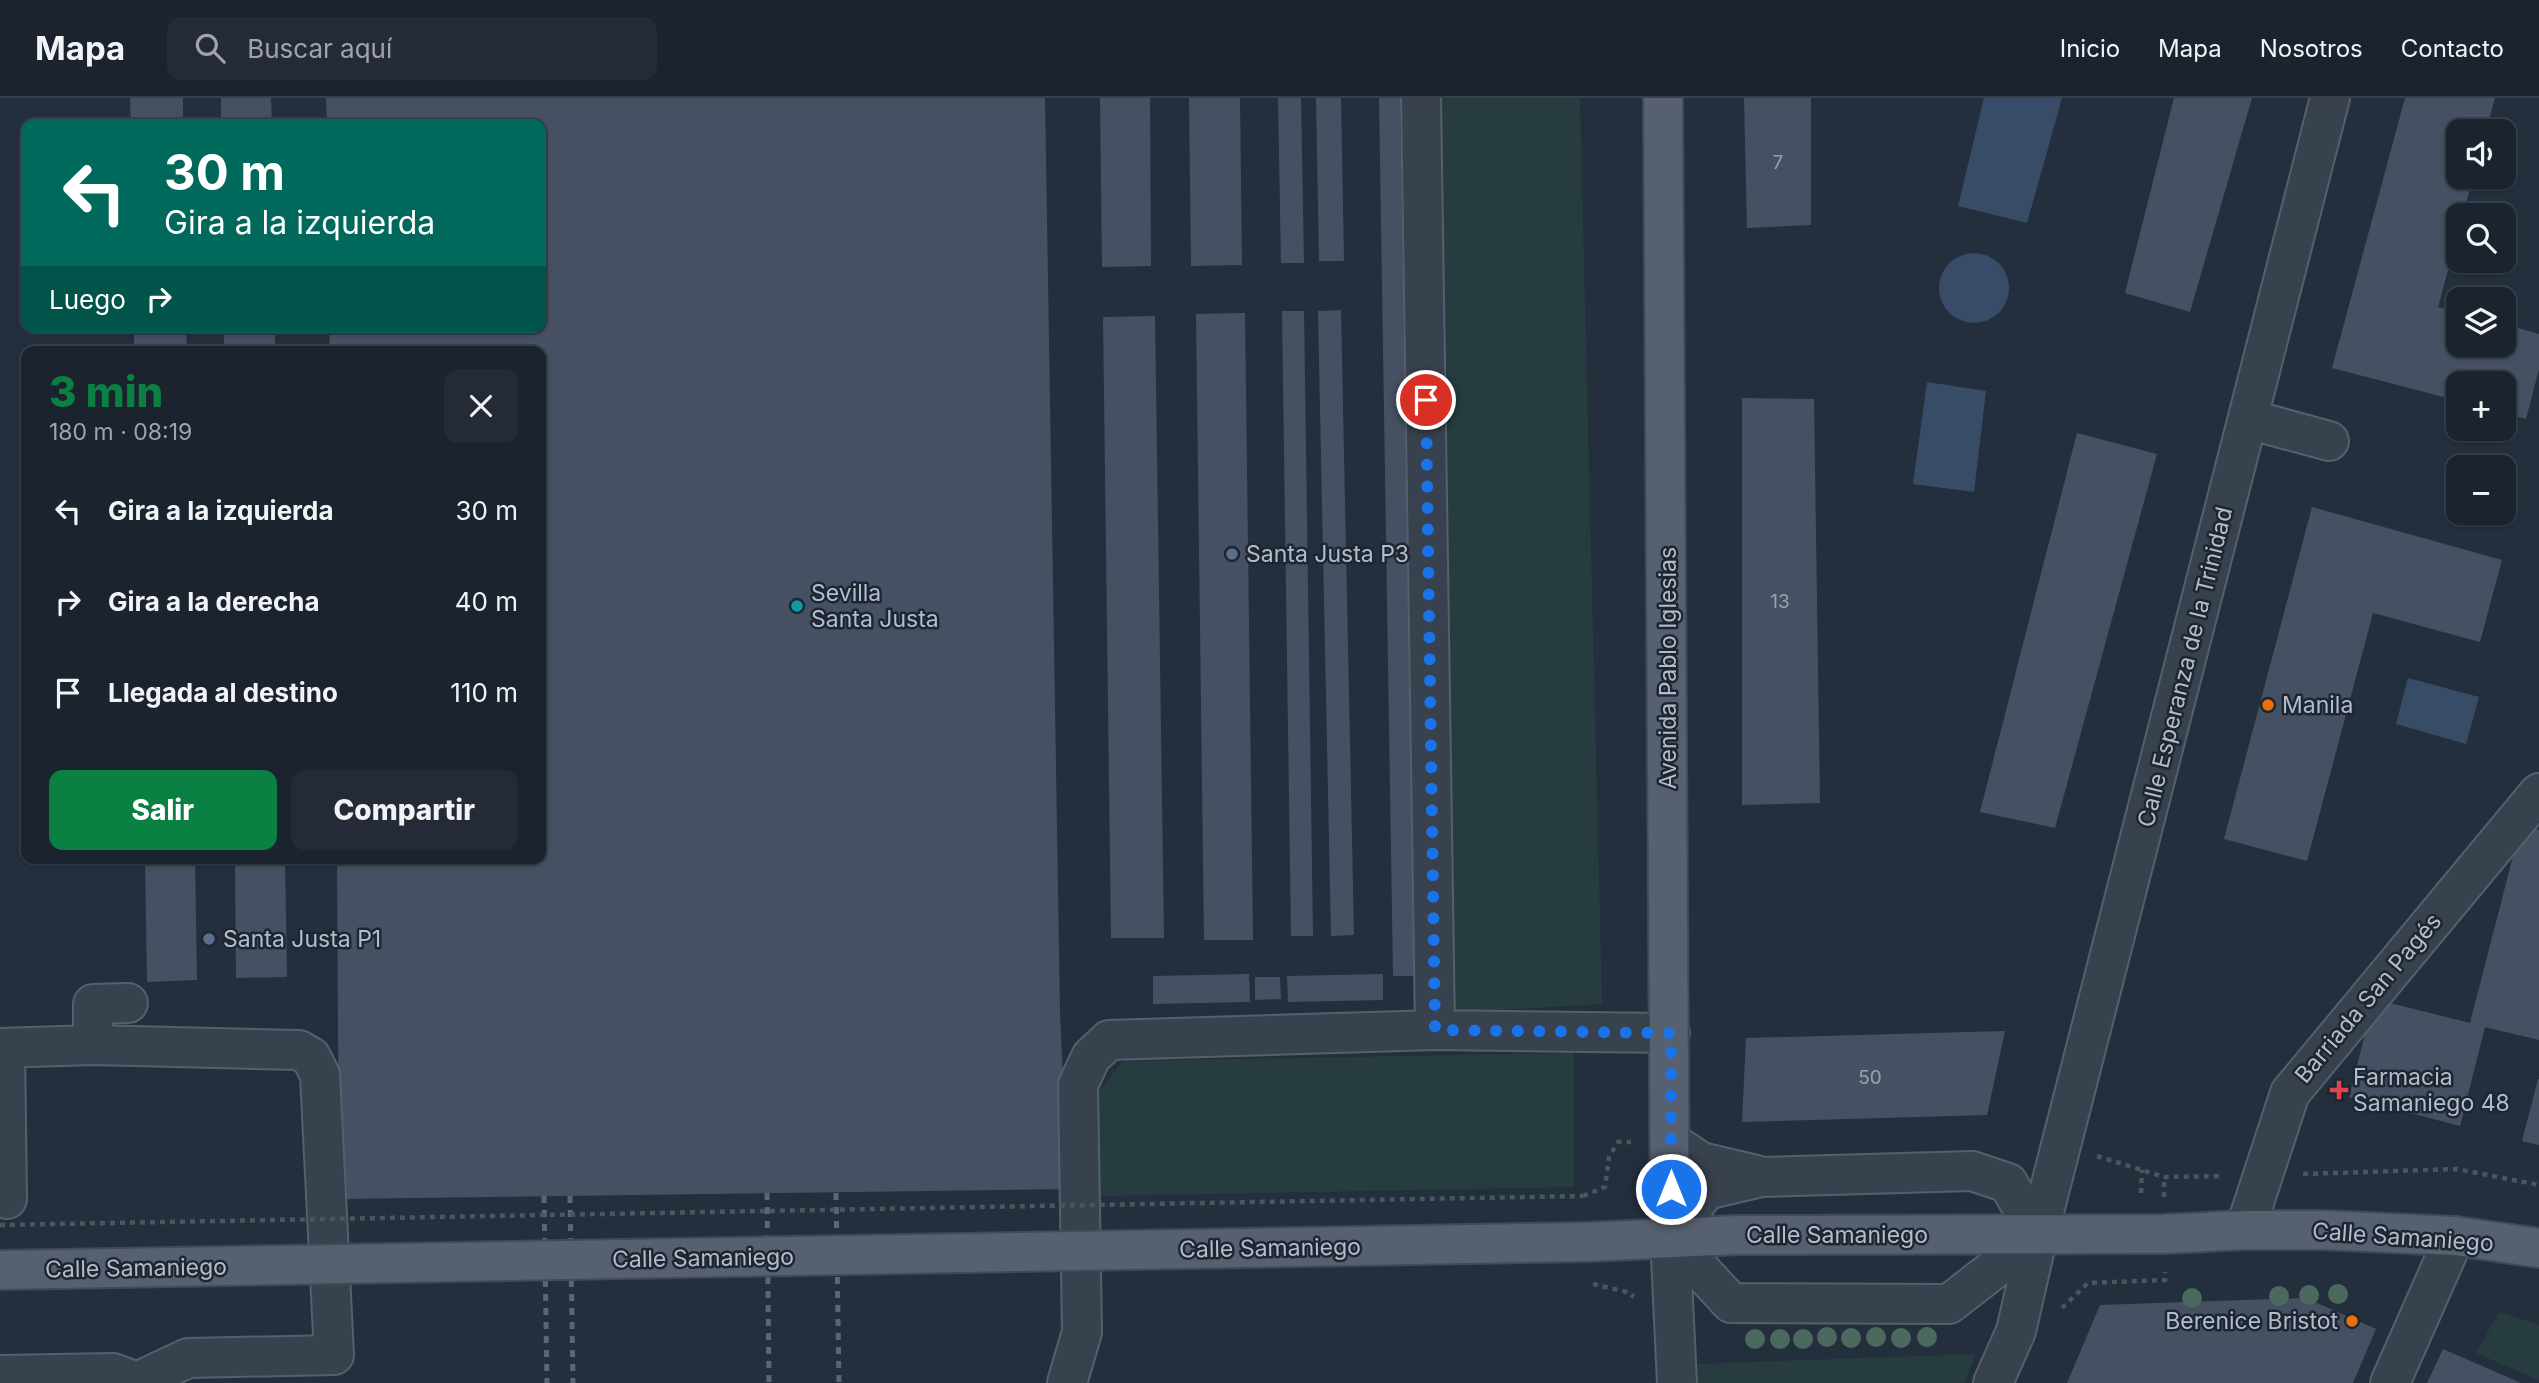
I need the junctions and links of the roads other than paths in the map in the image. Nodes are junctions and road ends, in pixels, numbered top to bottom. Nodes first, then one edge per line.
1 (1422, 98) edge
2 (1663, 98) edge
3 (2330, 98) edge
4 (2248, 419) junction
5 (2329, 441) dead end
6 (2539, 793) edge
7 (128, 1003) dead end
8 (1435, 1030) junction
9 (1671, 1033) junction
10 (93, 1045) junction
11 (3, 1048) edge
12 (1655, 1142) junction
13 (1765, 1177) junction
14 (4, 1212) edge
15 (2245, 1230) junction
16 (2038, 1235) junction
17 (2455, 1236) junction
18 (1671, 1237) junction
19 (2539, 1248) edge
20 (0, 1270) edge
21 (18, 1377) edge
22 (139, 1382) edge
23 (1067, 1383) edge
24 (1677, 1383) edge
25 (1993, 1383) edge
26 (2390, 1383) edge

1 - 8 street
2 - 9 main road, Avenida Pablo Iglesias
3 - 4 street, Calle Esperanza de la Trinidad
4 - 5 street
4 - 16 street, Calle Esperanza de la Trinidad
6 - 15 street, Barriada San Pagés
7 - 10 street
8 - 9 street
8 - 23 street
9 - 12 main road, Avenida Pablo Iglesias
10 - 11 street
10 - 22 street
11 - 14 street
12 - 13 street
12 - 18 main road, Avenida Pablo Iglesias
13 - 16 street
13 - 18 street
15 - 16 main road, Calle Samaniego
15 - 17 main road, Calle Samaniego
16 - 18 main road, Calle Samaniego
16 - 18 street
16 - 25 street, Calle Esperanza de la Trinidad
17 - 19 main road, Calle Samaniego
17 - 26 street
18 - 20 main road, Calle Samaniego, bridge
18 - 24 street
21 - 22 street

